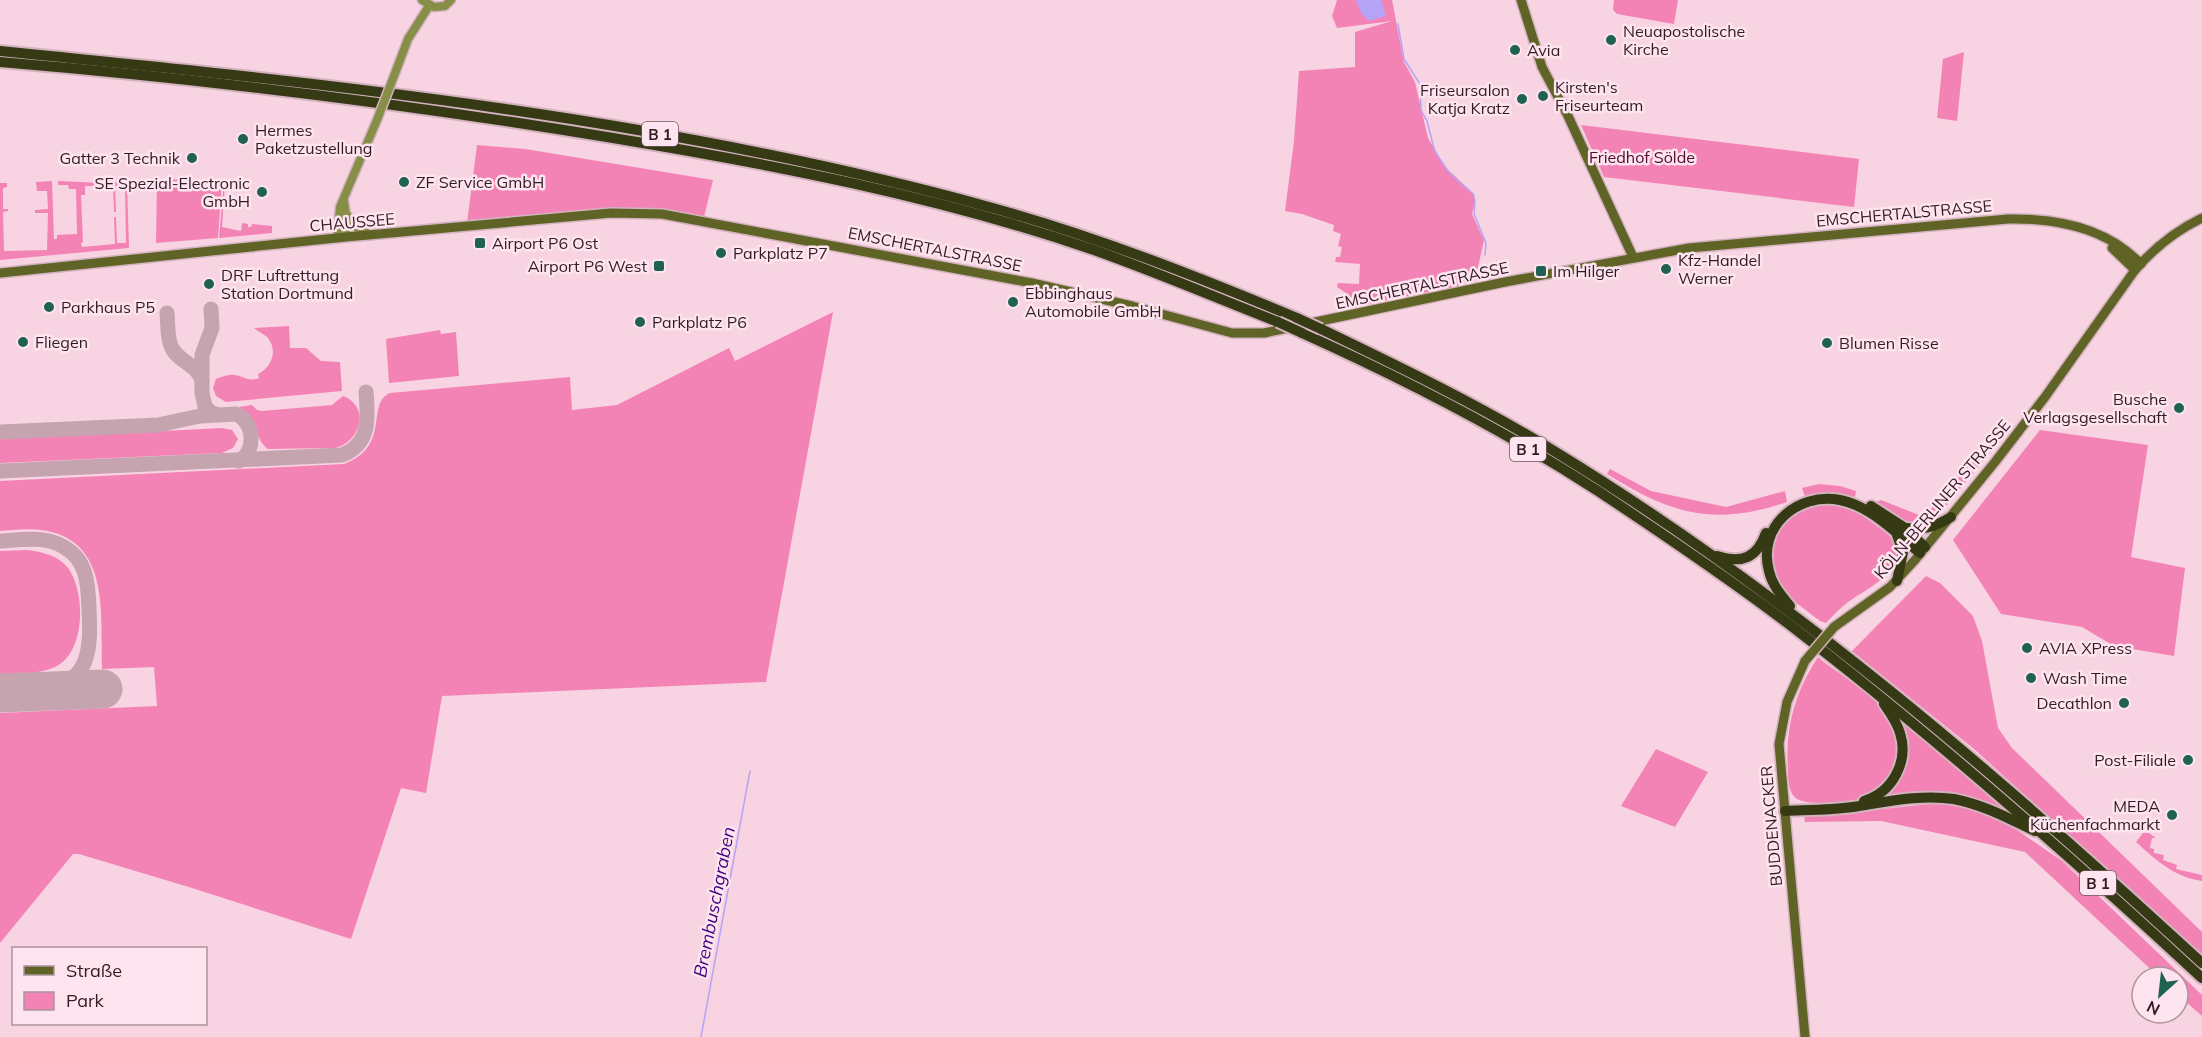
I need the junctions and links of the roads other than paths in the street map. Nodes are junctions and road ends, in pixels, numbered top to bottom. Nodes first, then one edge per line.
1 (451, 0) edge
2 (1521, 0) edge
3 (426, 3) edge
4 (0, 51) edge
5 (0, 62) edge
6 (344, 201) junction
7 (346, 215) junction
8 (2202, 218) edge
9 (706, 221) joint
10 (371, 235) junction
11 (341, 238) junction
12 (1633, 257) junction
13 (2138, 267) junction
14 (0, 273) edge
15 (1951, 517) junction
16 (1901, 531) junction
17 (1923, 550) junction
18 (1711, 554) junction
19 (1897, 580) junction
20 (1802, 620) junction
21 (1834, 627) joint
22 (1877, 694) junction
23 (1784, 808) junction
24 (2048, 838) junction
25 (2202, 963) edge
26 (2202, 978) edge
27 (1805, 1037) edge

1 - 3 street
2 - 12 main road
3 - 6 street, bridge
4 - 18 highway, B 1, bridge
5 - 22 highway, B 1, bridge
6 - 7 street
6 - 11 street
7 - 10 street
7 - 11 street
8 - 13 main road, KÖLN-BERLINER STRASSE
9 - 10 main road, CHAUSSEE
9 - 12 main road, EMSCHERTALSTRASSE
10 - 11 main road, CHAUSSEE
11 - 14 main road, CHAUSSEE
12 - 13 main road, EMSCHERTALSTRASSE
13 - 15 main road, KÖLN-BERLINER STRASSE
15 - 16 highway
15 - 17 main road, KÖLN-BERLINER STRASSE
16 - 17 highway
16 - 18 highway
16 - 19 highway
16 - 20 highway
17 - 19 main road, KÖLN-BERLINER STRASSE
18 - 20 highway, B 1
19 - 21 main road, KÖLN-BERLINER STRASSE
20 - 25 highway, B 1
21 - 23 main road, BUDDENACKER, bridge
22 - 23 highway
22 - 24 highway, B 1
23 - 24 highway
23 - 27 main road, BUDDENACKER
24 - 26 highway, B 1

